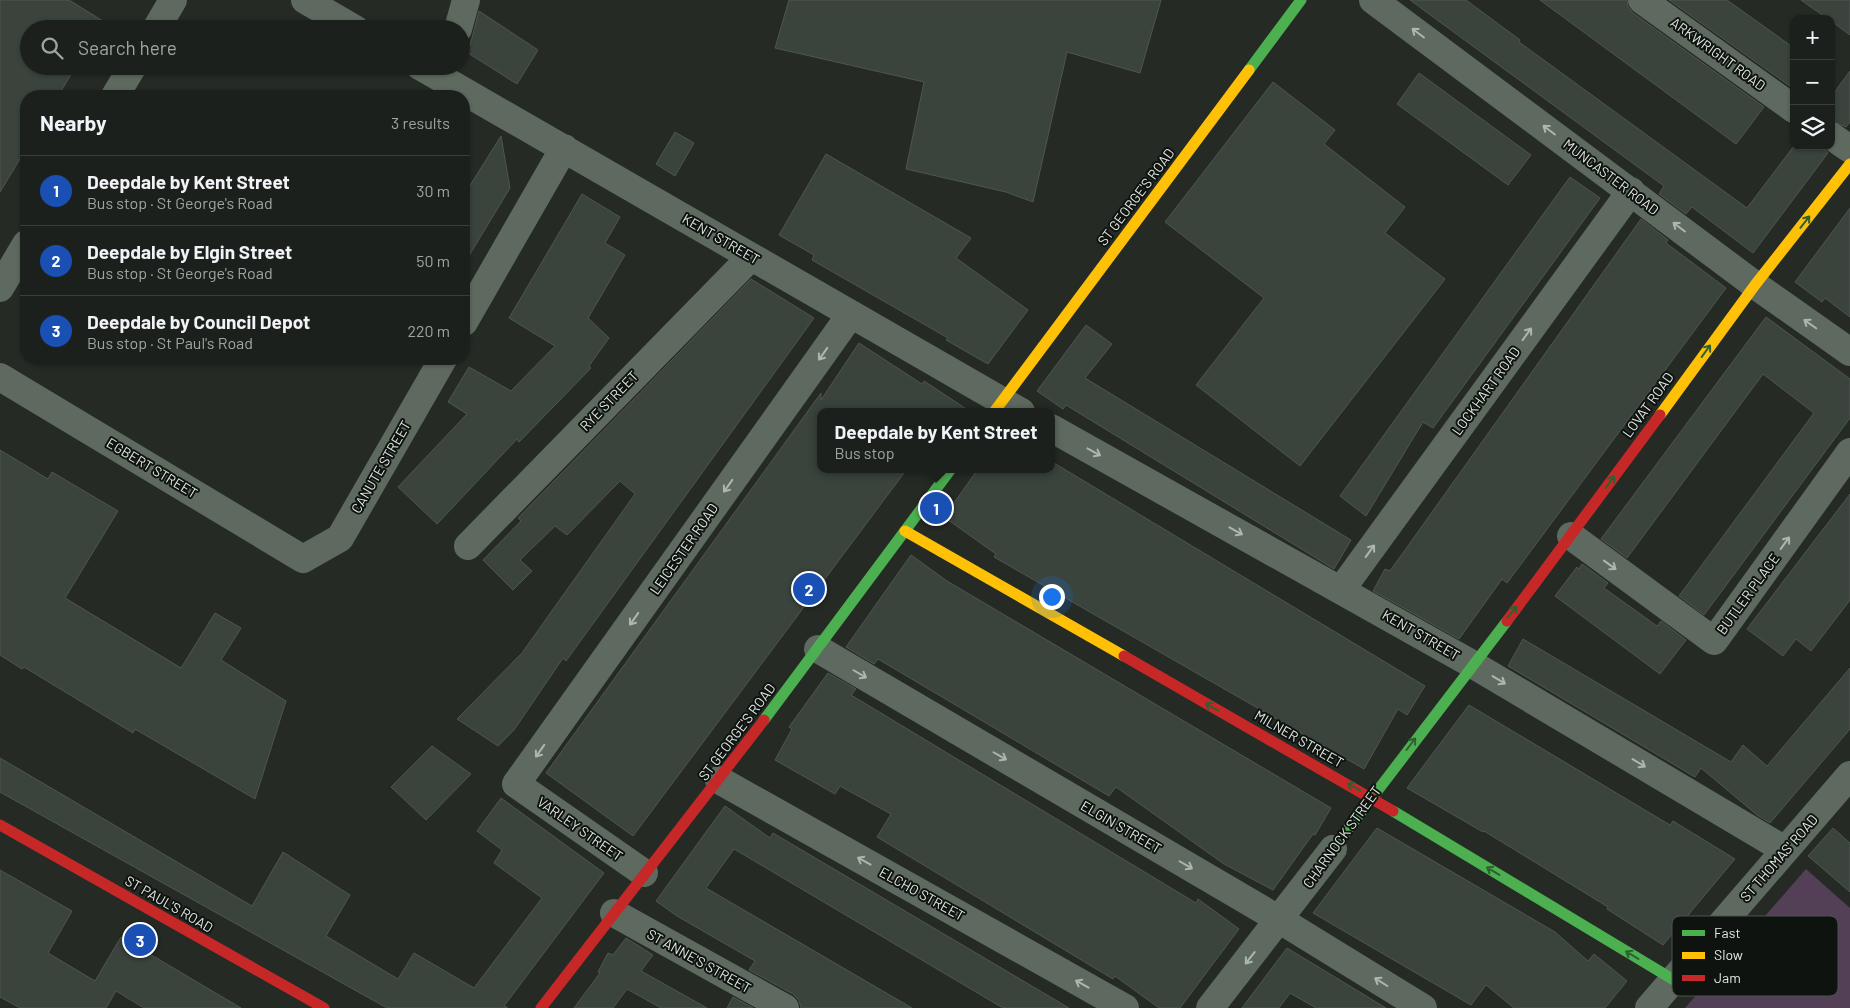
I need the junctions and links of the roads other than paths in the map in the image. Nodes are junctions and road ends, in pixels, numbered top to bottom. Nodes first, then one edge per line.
1 (173, 0) edge
2 (305, 0) edge
3 (466, 0) edge
4 (1301, 0) edge
5 (1373, 0) edge
6 (1642, 0) edge
7 (161, 20) edge
8 (339, 20) edge
9 (460, 20) edge
10 (128, 75) edge
11 (449, 75) edge
12 (119, 90) edge
13 (1790, 106) edge
14 (1835, 139) edge
15 (564, 148) junction
16 (1850, 149) edge
17 (1850, 164) edge
18 (1631, 191) junction
19 (20, 254) edge
20 (751, 256) junction
21 (1755, 285) junction
22 (0, 288) edge
23 (470, 312) edge
24 (851, 314) junction
25 (1850, 352) edge
26 (440, 365) edge
27 (0, 377) edge
28 (1006, 408) edge
29 (1055, 430) edge
30 (1850, 452) edge
31 (948, 473) edge
32 (905, 531) junction
33 (1571, 536) junction
34 (468, 546) dead end
35 (303, 559) joint
36 (1341, 590) junction
37 (818, 649) junction
38 (1472, 664) junction
39 (1850, 775) edge
40 (719, 780) junction
41 (516, 784) joint
42 (1370, 797) junction
43 (0, 825) edge
44 (1333, 849) joint
45 (1785, 850) junction
46 (644, 874) junction
47 (614, 913) junction
48 (1729, 916) edge
49 (1280, 920) junction
50 (1672, 979) edge
51 (1672, 982) edge
52 (324, 1008) edge
53 (541, 1008) edge
54 (785, 1008) edge
55 (1125, 1008) edge
56 (1210, 1008) edge
57 (1423, 1008) edge
58 (1649, 1008) edge

1 - 7 street
2 - 8 street
3 - 9 street
4 - 28 street, ST GEORGE'S ROAD
18 -> 5 street, MUNCASTER ROAD
6 - 13 street, ARKWRIGHT ROAD
10 - 12 street
11 - 15 street, KENT STREET
14 - 16 street
15 - 20 street, KENT STREET
15 - 23 street
21 -> 17 street, LOVAT ROAD
21 -> 18 street, MUNCASTER ROAD
36 -> 18 street, LOCKHART ROAD
19 - 22 street
20 - 24 street, KENT STREET
20 - 34 street, RYE STREET
25 -> 21 street, MUNCASTER ROAD
33 -> 21 street, LOVAT ROAD
24 - 28 street, KENT STREET
24 -> 41 street, LEICESTER ROAD
26 - 35 street, CANUTE STREET
27 - 35 street, EGBERT STREET
29 -> 36 street, KENT STREET
33 -> 30 street, BUTLER PLACE
31 - 32 street, ST GEORGE'S ROAD
32 - 37 street, ST GEORGE'S ROAD
42 -> 32 street, MILNER STREET
38 -> 33 street, LOVAT ROAD
36 - 38 street, KENT STREET
37 - 40 street, ST GEORGE'S ROAD
37 -> 49 street, ELGIN STREET
42 -> 38 street, CHARNOCK STREET
38 -> 45 street, KENT STREET
39 - 45 street, ST THOMAS' ROAD
40 - 46 street, ST GEORGE'S ROAD
55 -> 40 street, ELCHO STREET
41 - 46 street, VARLEY STREET
42 - 44 street, CHARNOCK STREET
50 -> 42 street, MILNER STREET
43 - 52 street, ST PAUL'S ROAD
44 - 49 street, CHARNOCK STREET
45 - 48 street, ST THOMAS' ROAD
46 - 47 street, ST GEORGE'S ROAD
47 - 53 street, ST GEORGE'S ROAD
47 - 54 street, ST ANNE'S STREET
49 -> 56 street, CHARNOCK STREET
57 -> 49 street, ELGIN STREET
51 - 58 street, ST THOMAS' ROAD

